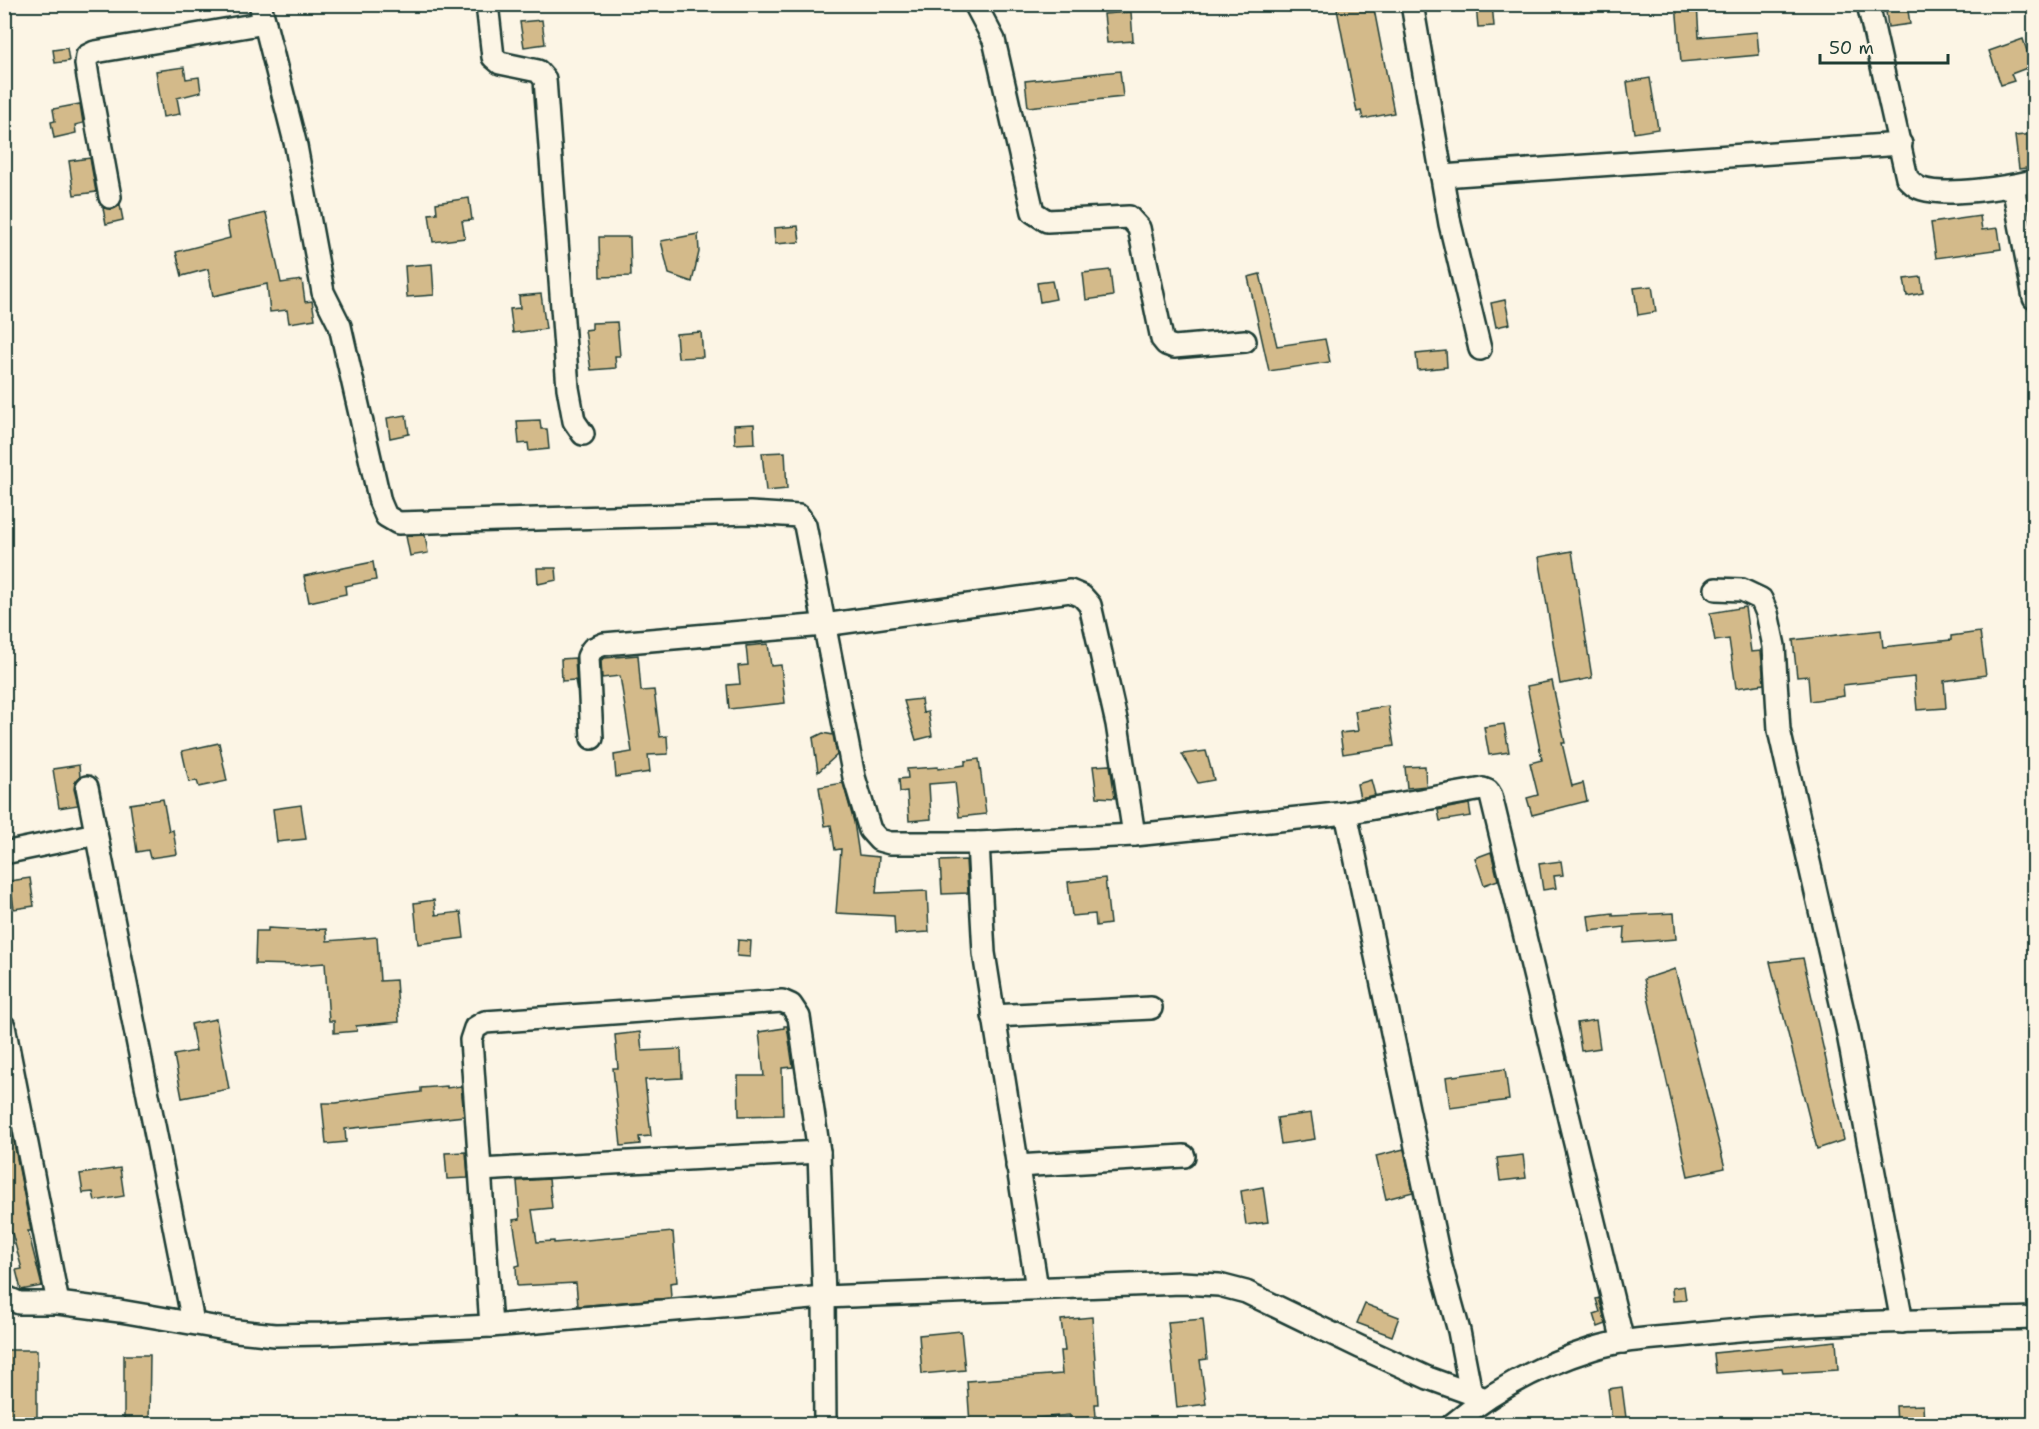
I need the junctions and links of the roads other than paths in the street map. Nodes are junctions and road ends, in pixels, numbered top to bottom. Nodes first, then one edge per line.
1 (487, 4) edge
2 (975, 4) edge
3 (1412, 4) edge
4 (1868, 4) edge
5 (262, 14) edge
6 (1901, 144) junction
7 (1442, 176) junction
8 (2034, 181) edge
9 (2013, 186) junction
10 (110, 197) dead end
11 (2034, 298) edge
12 (1245, 341) dead end
13 (1480, 349) dead end
14 (583, 434) dead end
15 (1716, 589) dead end
16 (824, 626) junction
17 (592, 738) dead end
18 (87, 787) dead end
19 (1346, 813) junction
20 (96, 834) junction
21 (1134, 835) junction
22 (978, 843) junction
23 (4, 853) edge
24 (1151, 1008) dead end
25 (993, 1016) junction
26 (4, 1026) edge
27 (819, 1152) junction
28 (1184, 1156) dead end
29 (1017, 1166) junction
30 (480, 1170) junction
31 (1037, 1288) junction
32 (4, 1296) edge
33 (824, 1297) junction
34 (58, 1303) junction
35 (2034, 1317) edge
36 (193, 1322) junction
37 (1902, 1322) junction
38 (491, 1326) junction
39 (1623, 1342) junction
40 (1478, 1396) junction
41 (825, 1425) edge
42 (1453, 1425) edge

1 - 14 street
2 - 12 street
3 - 7 street
4 - 6 street
5 - 10 street
5 - 16 street
6 - 7 street
6 - 9 street
7 - 13 street
8 - 9 street
9 - 11 street
15 - 37 street
16 - 17 street
16 - 21 street
16 - 22 street
18 - 20 street
19 - 21 street
19 - 39 street
19 - 40 street
20 - 23 street
20 - 36 street
21 - 22 street
22 - 25 street
24 - 25 street
25 - 29 street
26 - 34 street
27 - 30 street
27 - 30 street
27 - 33 street
28 - 29 street
29 - 31 street
30 - 38 street
31 - 33 street
31 - 40 street
32 - 34 street
33 - 38 street
33 - 41 street
34 - 36 street
35 - 37 street
36 - 38 street
37 - 39 street
39 - 40 street
40 - 42 street

